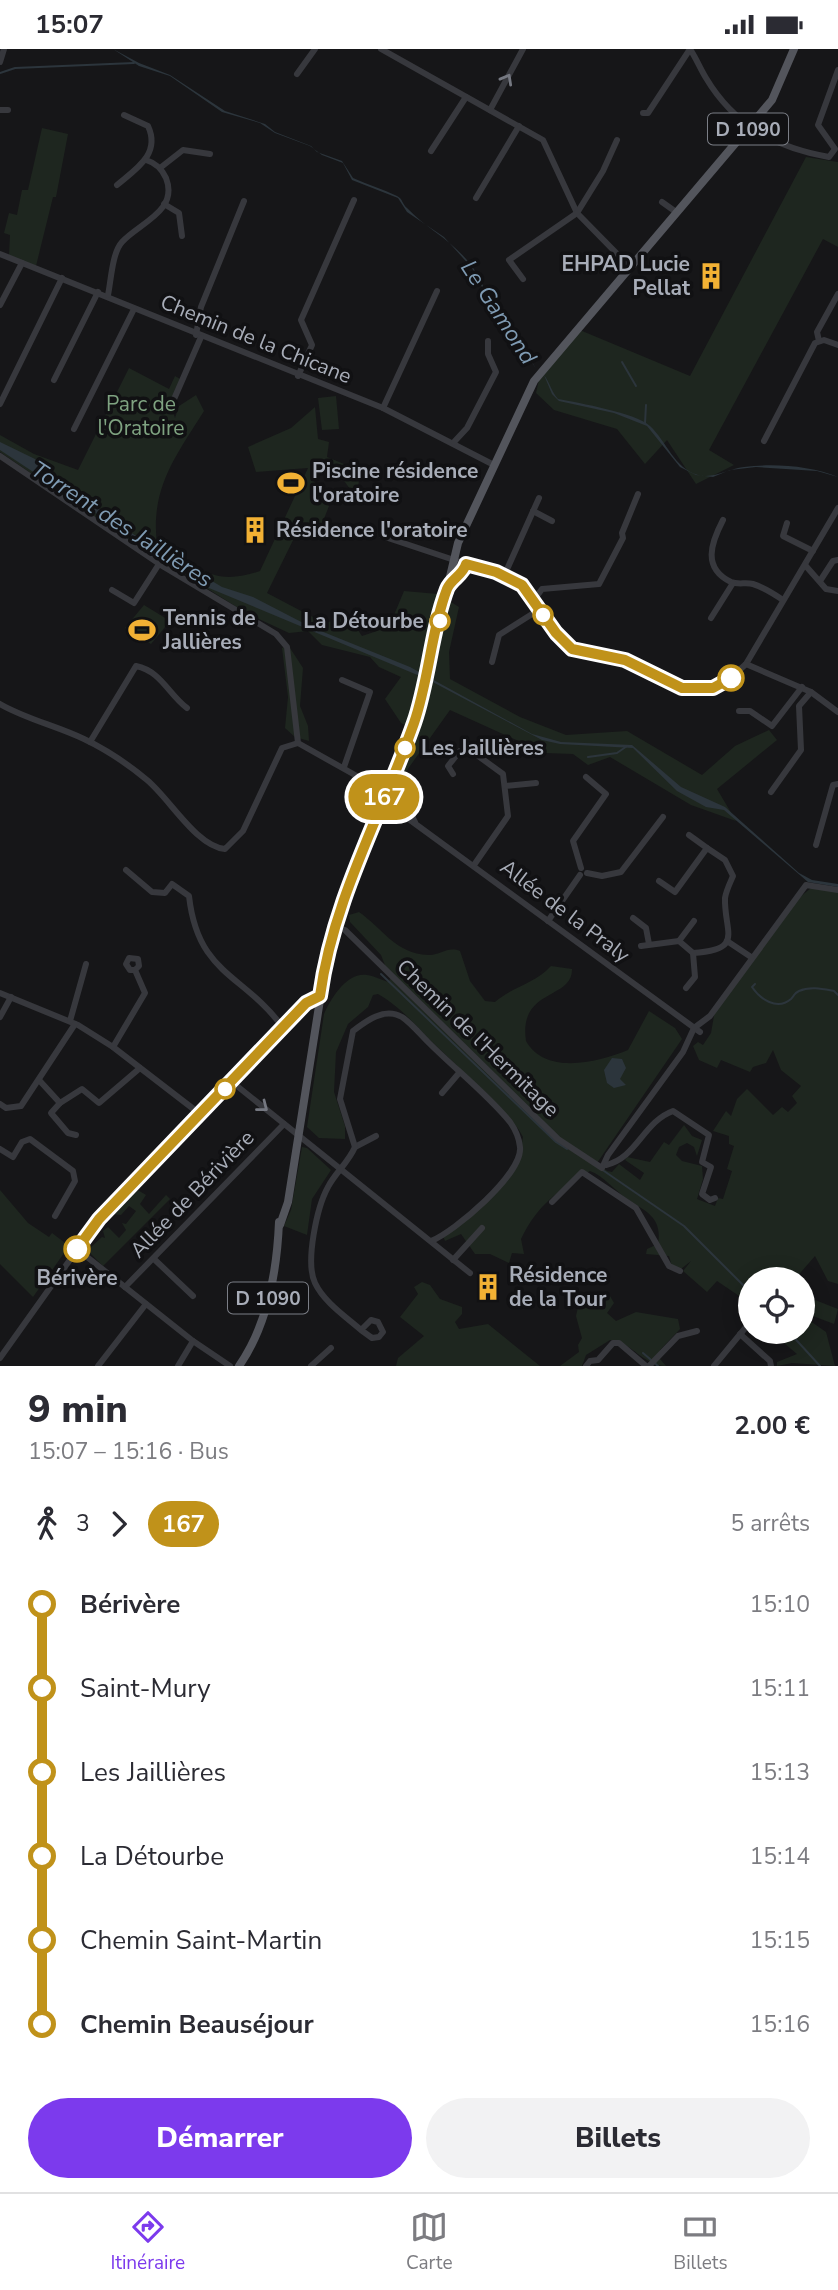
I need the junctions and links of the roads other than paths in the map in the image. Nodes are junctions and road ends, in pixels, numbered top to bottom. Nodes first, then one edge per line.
1 (4, 49) edge
2 (315, 49) edge
3 (381, 49) edge
4 (399, 49) edge
5 (523, 49) edge
6 (690, 49) edge
7 (794, 49) edge
8 (395, 58) junction
9 (0, 62) edge
10 (838, 70) edge
11 (297, 74) dead end
12 (466, 97) junction
13 (490, 110) junction
14 (643, 113) dead end
15 (124, 114) dead end
16 (519, 126) junction
17 (749, 127) junction
18 (617, 140) dead end
19 (431, 151) dead end
20 (210, 154) dead end
21 (146, 160) junction
22 (160, 168) junction
23 (117, 185) dead end
24 (476, 198) dead end
25 (354, 200) dead end
26 (244, 201) dead end
27 (662, 202) dead end
28 (164, 204) junction
29 (676, 212) junction
30 (577, 213) junction
31 (182, 236) dead end
32 (0, 254) edge
33 (22, 263) junction
34 (629, 266) junction
35 (62, 278) junction
36 (523, 279) dead end
37 (437, 291) dead end
38 (98, 292) junction
39 (108, 295) junction
40 (838, 295) edge
41 (0, 305) edge
42 (134, 309) junction
43 (199, 336) junction
44 (488, 341) dead end
45 (819, 341) junction
46 (838, 345) edge
47 (298, 376) junction
48 (54, 380) dead end
49 (0, 404) edge
50 (171, 406) dead end
51 (383, 408) junction
52 (74, 429) dead end
53 (764, 440) dead end
54 (454, 442) junction
55 (0, 456) edge
56 (494, 465) junction
57 (638, 494) dead end
58 (539, 498) dead end
59 (838, 508) edge
60 (533, 511) junction
61 (723, 520) dead end
62 (552, 521) dead end
63 (787, 523) dead end
64 (382, 535) dead end
65 (813, 551) junction
66 (454, 560) junction
67 (838, 560) edge
68 (159, 564) junction
69 (466, 564) junction
70 (805, 565) junction
71 (504, 576) junction
72 (820, 581) junction
73 (733, 583) junction
74 (447, 586) junction
75 (112, 590) dead end
76 (838, 591) edge
77 (534, 600) junction
78 (783, 600) junction
79 (540, 609) junction
80 (711, 618) dead end
81 (492, 662) dead end
82 (746, 664) junction
83 (342, 680) dead end
84 (802, 687) junction
85 (811, 692) junction
86 (0, 704) edge
87 (187, 708) dead end
88 (739, 711) dead end
89 (838, 712) edge
90 (90, 743) junction
91 (298, 743) junction
92 (344, 767) junction
93 (453, 774) dead end
94 (586, 777) dead end
95 (536, 783) dead end
96 (838, 784) edge
97 (505, 786) junction
98 (771, 792) dead end
99 (387, 793) junction
100 (402, 806) junction
101 (663, 817) dead end
102 (689, 835) dead end
103 (816, 845) dead end
104 (707, 849) junction
105 (474, 865) junction
106 (126, 870) dead end
107 (583, 872) junction
108 (659, 881) dead end
109 (838, 890) edge
110 (633, 918) dead end
111 (548, 921) junction
112 (694, 921) dead end
113 (335, 927) junction
114 (679, 941) junction
115 (727, 941) junction
116 (692, 953) junction
117 (751, 957) junction
118 (86, 964) dead end
119 (135, 970) dead end
120 (686, 988) dead end
121 (0, 993) edge
122 (320, 996) junction
123 (11, 997) junction
124 (0, 1017) edge
125 (73, 1022) junction
126 (284, 1029) junction
127 (697, 1030) junction
128 (113, 1047) junction
129 (140, 1068) junction
130 (459, 1073) junction
131 (39, 1080) junction
132 (232, 1082) junction
133 (442, 1093) dead end
134 (60, 1103) junction
135 (0, 1104) edge
136 (200, 1114) junction
137 (284, 1124) junction
138 (297, 1133) junction
139 (76, 1135) dead end
140 (376, 1136) dead end
141 (355, 1147) junction
142 (0, 1149) edge
143 (604, 1166) junction
144 (341, 1171) junction
145 (715, 1198) dead end
146 (552, 1202) dead end
147 (55, 1216) dead end
148 (482, 1227) dead end
149 (430, 1241) junction
150 (77, 1249) junction
151 (153, 1259) junction
152 (453, 1260) junction
153 (680, 1271) dead end
154 (470, 1273) dead end
155 (125, 1287) junction
156 (193, 1296) dead end
157 (146, 1304) junction
158 (361, 1330) dead end
159 (697, 1331) dead end
160 (738, 1336) edge
161 (193, 1341) junction
162 (751, 1344) edge
163 (331, 1348) dead end
164 (0, 1358) edge
165 (98, 1366) edge
166 (178, 1366) edge
167 (230, 1366) edge
168 (239, 1366) edge
169 (311, 1366) edge
170 (586, 1366) edge
171 (646, 1366) edge
172 (714, 1366) edge
173 (771, 1366) edge

1 - 9 street
2 - 11 street
3 - 8 street
4 - 8 street
13 -> 5 street
6 - 14 street
6 - 17 street
7 - 17 main road, D 1090
8 - 12 street
10 - 17 street
12 - 13 street
12 - 19 street
13 - 16 street
15 - 21 street
16 - 24 street
16 - 30 street
17 - 29 main road, D 1090
18 - 30 street
20 - 22 street
21 - 22 street
21 - 23 street
22 - 28 street
25 - 47 street
26 - 43 street
27 - 29 street
28 - 31 street
28 - 39 street
29 - 34 main road, D 1090
30 - 34 street
30 - 36 street
32 - 33 street, Chemin de la Chicane
33 - 35 street, Chemin de la Chicane
33 - 41 street
34 - 56 main road, D 1090
35 - 38 street, Chemin de la Chicane
35 - 49 street
37 - 51 street
38 - 39 street, Chemin de la Chicane
38 - 48 street
39 - 42 street, Chemin de la Chicane
40 - 45 street
42 - 43 street, Chemin de la Chicane
42 - 52 street
43 - 47 street, Chemin de la Chicane
43 - 50 street
44 - 54 street
45 - 46 street
45 - 53 street
47 - 51 street, Chemin de la Chicane
51 - 54 street, Chemin de la Chicane
54 - 56 street, Chemin de la Chicane
55 - 68 street
56 - 66 main road, D 1090
57 - 77 street
58 - 60 street
59 - 65 street
60 - 62 street
60 - 71 street
61 - 73 street
63 - 65 street
64 - 66 street
65 - 70 street
66 - 69 street
66 - 74 main road, D 1090
67 - 72 street
68 - 75 street
68 - 91 street
69 - 71 street
69 - 74 street
70 - 72 street
70 - 78 street
71 - 77 street
72 - 76 street
73 - 78 street
73 - 80 street
74 - 99 main road, D 1090
77 - 79 street
78 - 82 street
79 - 81 street
79 - 82 street
82 - 84 street
83 - 92 street
84 - 85 street
84 - 88 street
85 - 89 street
85 - 98 street
86 - 90 street
87 - 90 street
90 - 91 street
91 - 92 street
92 - 99 street
93 - 97 street
94 - 107 street
95 - 97 street
96 - 103 street
97 - 105 street
99 - 100 street, Allée de la Praly
99 - 100 street, Allée de la Praly
99 - 113 main road, D 1090
100 - 105 street, Allée de la Praly
101 - 107 street
102 - 104 street
104 - 108 street
104 - 115 street
105 - 111 street, Allée de la Praly
106 - 126 street
107 - 111 street
109 - 117 street
110 - 114 street
111 - 127 street, Allée de la Praly
112 - 114 street
113 - 122 main road, D 1090
113 - 143 street, Chemin de l'Hermitage
114 - 116 street
115 - 116 street
115 - 117 street
116 - 120 street
117 - 127 street
118 - 125 street
119 - 128 street
121 - 123 street
122 - 126 street
122 - 138 main road, D 1090
123 - 124 street
123 - 125 street
125 - 128 street
125 - 131 street
126 - 132 street
127 - 143 street
128 - 129 street
129 - 134 street
129 - 136 street
130 - 133 street
130 - 141 street
130 - 149 street
131 - 134 street
131 - 135 street
132 - 136 street
132 -> 137 street
134 - 139 street
136 - 150 street
137 - 138 street
137 - 151 street, Allée de Bérivière
138 - 144 street
138 - 168 main road, D 1090
140 - 141 street
141 - 144 street
142 - 147 street
143 - 145 street
144 - 149 street
144 - 158 street
146 - 153 street
148 - 152 street
149 - 152 street
150 - 155 street
150 - 164 street
151 - 155 street, Allée de Bérivière
151 - 156 street
152 - 154 street
155 - 157 street
157 - 161 street
157 - 165 street
159 - 171 street
160 - 172 street
161 - 166 street
161 - 167 street
162 - 173 street
163 - 169 street
170 - 171 street

